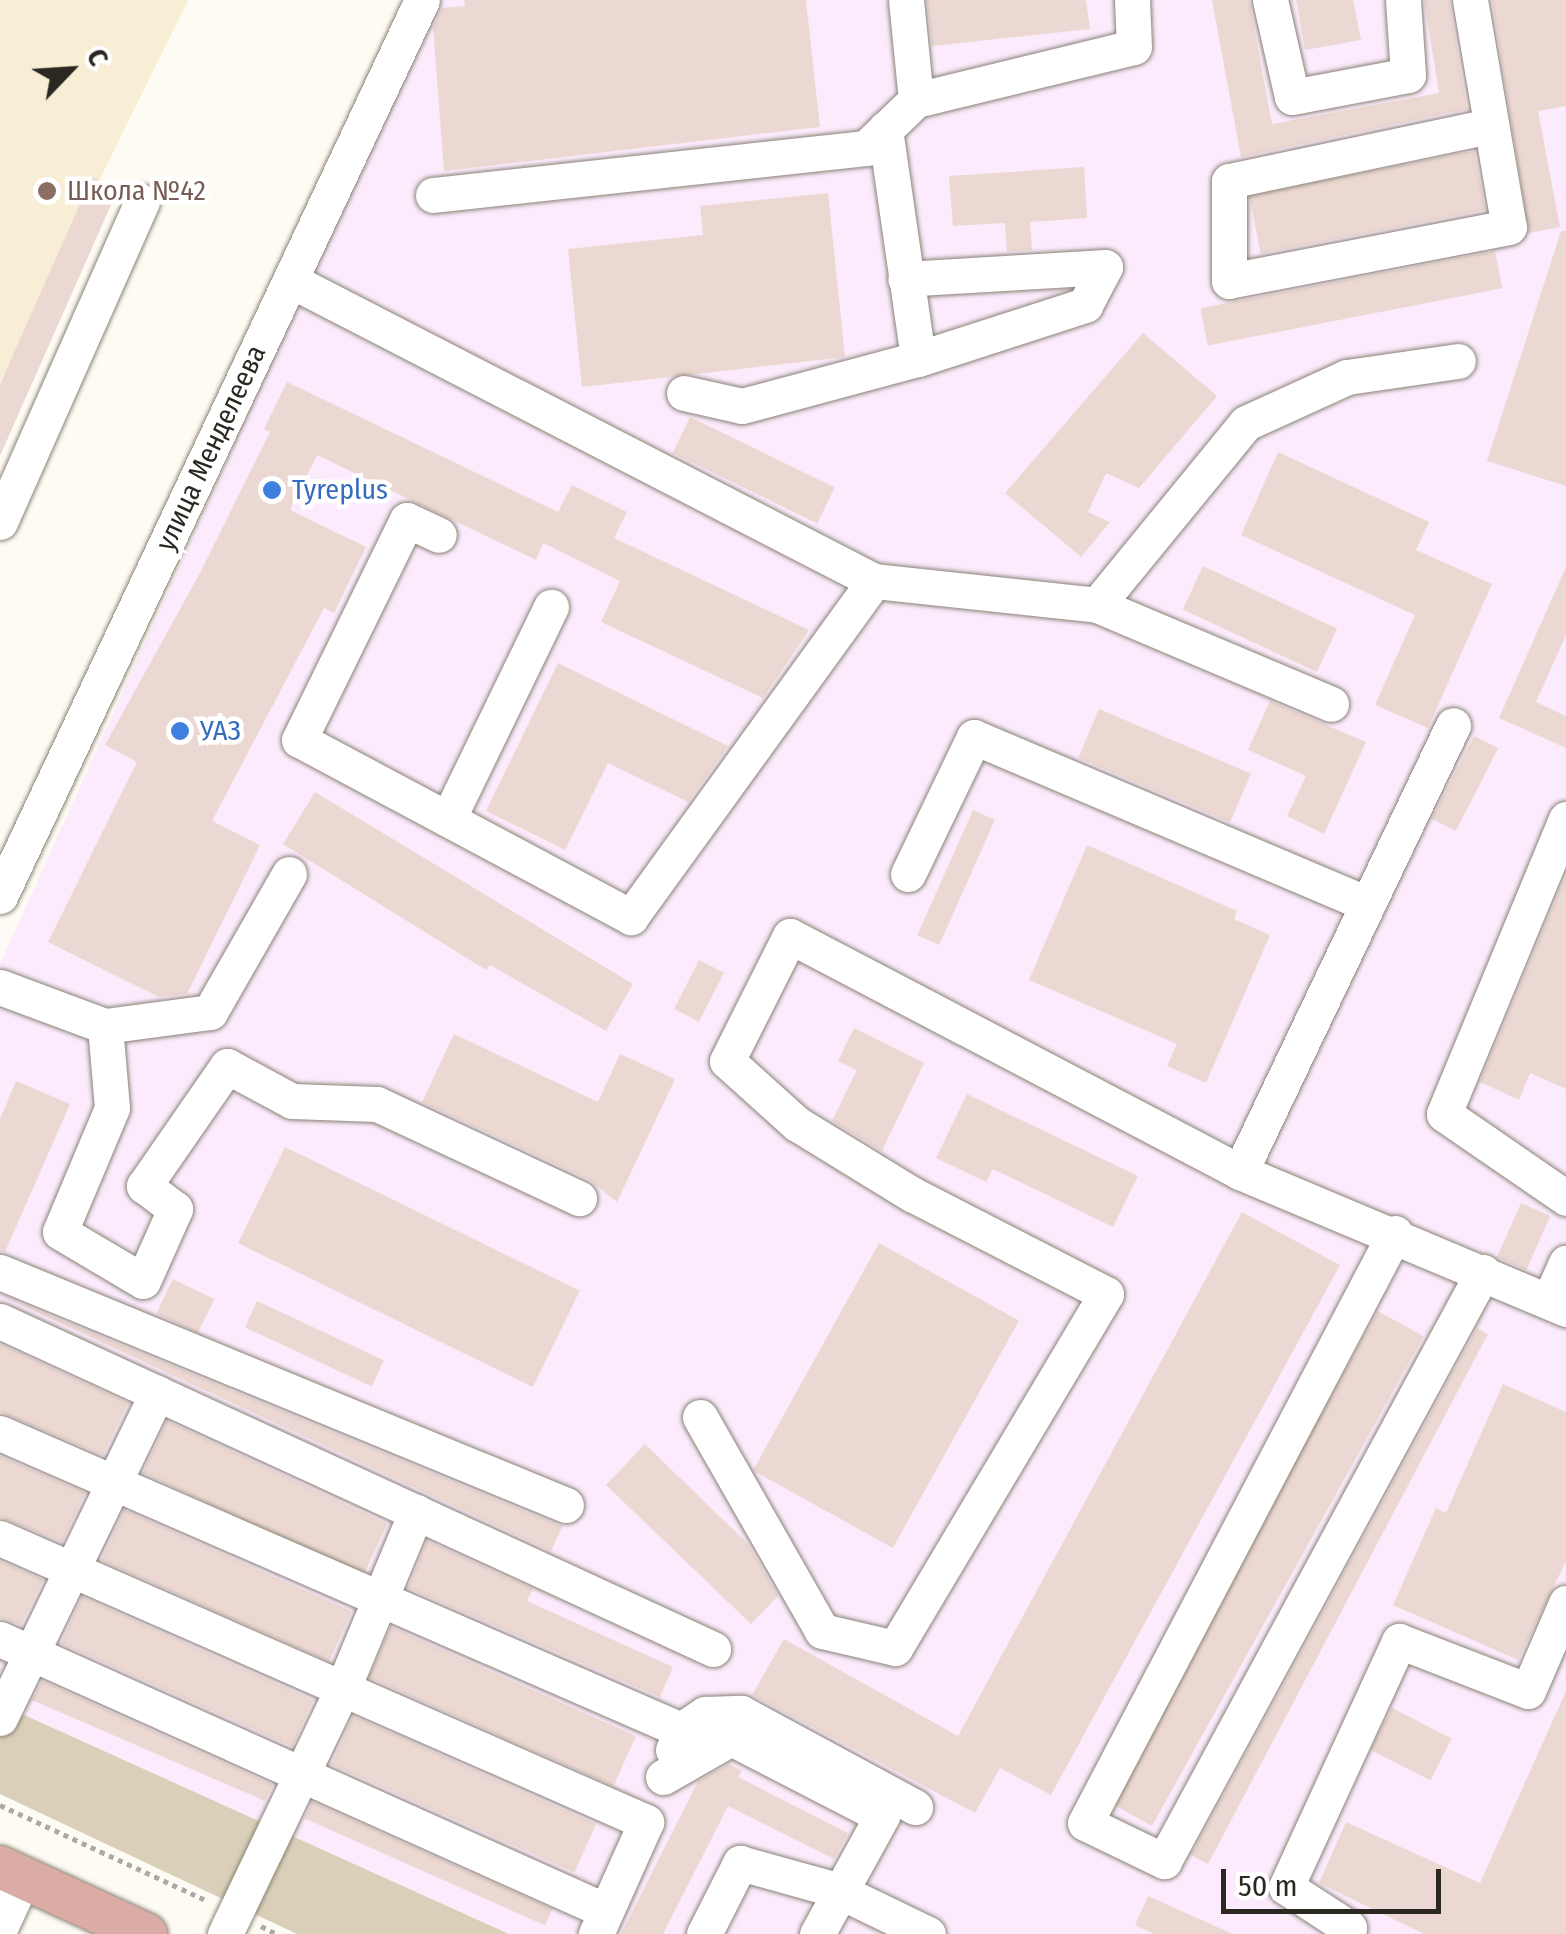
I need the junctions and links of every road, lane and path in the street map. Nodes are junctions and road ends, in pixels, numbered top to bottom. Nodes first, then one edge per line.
1 (422, 0) edge
2 (906, 0) edge
3 (1132, 0) edge
4 (1270, 0) edge
5 (1403, 0) edge
6 (1470, 0) edge
7 (916, 100) junction
8 (1491, 126) junction
9 (885, 129) junction
10 (433, 196) dead end
11 (142, 202) dead end
12 (905, 279) junction
13 (290, 280) junction
14 (918, 359) junction
15 (1458, 361) dead end
16 (684, 393) dead end
17 (0, 522) edge
18 (439, 535) dead end
19 (874, 581) junction
20 (1097, 606) junction
21 (551, 607) dead end
22 (1331, 704) dead end
23 (1453, 725) dead end
24 (448, 819) junction
25 (1566, 819) edge
26 (289, 874) dead end
27 (908, 874) dead end
28 (0, 896) edge
29 (1367, 904) junction
30 (0, 987) edge
31 (105, 1026) junction
32 (1240, 1172) junction
33 (579, 1198) dead end
34 (1566, 1198) edge
35 (1395, 1233) junction
36 (1566, 1263) edge
37 (0, 1272) edge
38 (1483, 1272) junction
39 (1558, 1305) edge
40 (0, 1321) edge
41 (157, 1393) junction
42 (700, 1417) dead end
43 (0, 1432) edge
44 (114, 1482) junction
45 (566, 1504) dead end
46 (416, 1512) junction
47 (0, 1538) edge
48 (73, 1570) junction
49 (380, 1598) junction
50 (1566, 1604) edge
51 (16, 1646) edge
52 (713, 1648) dead end
53 (342, 1690) junction
54 (0, 1718) edge
55 (681, 1730) junction
56 (300, 1776) junction
57 (663, 1776) junction
58 (0, 1804) edge
59 (915, 1807) dead end
60 (646, 1822) junction
61 (12, 1872) edge
62 (837, 1890) junction
63 (601, 1922) edge
64 (230, 1924) edge
65 (0, 1928) edge
66 (146, 1934) edge
67 (277, 1934) edge
68 (704, 1934) edge
69 (817, 1934) edge
70 (928, 1934) edge
71 (1346, 1934) edge

1 - 13 street, улица Менделеева
2 - 7 street
3 - 7 street
4 - 5 street
6 - 8 street
7 - 9 street
8 - 8 street
9 - 10 street
9 - 12 street
11 - 17 street
12 - 14 street
12 - 14 street
13 - 19 street
13 - 28 street, улица Менделеева
14 - 16 street
15 - 20 street
18 - 24 street
19 - 20 street
19 - 24 street
20 - 22 street
21 - 24 street
23 - 29 street
25 - 34 street
26 - 31 street
27 - 29 street
29 - 32 street
30 - 31 street
31 - 33 street
32 - 35 street
32 - 42 street
35 - 38 street
35 - 38 street
36 - 39 street
37 - 45 street
38 - 39 street
40 - 41 street
41 - 44 street
41 - 46 street
43 - 44 street
44 - 48 street
44 - 49 street
46 - 49 street
46 - 52 street
47 - 48 street
48 - 51 street
48 - 53 street
49 - 53 street
49 - 55 street
50 - 71 street
51 - 54 street
51 - 56 street
53 - 56 street
53 - 60 street
55 - 57 street
55 - 59 street
56 - 63 street
56 - 64 street
57 - 60 street
57 - 62 street
58 - 64 path
60 - 63 street
61 - 65 street
61 - 66 main road
62 - 68 street
62 - 69 street
62 - 70 street
64 - 67 path

